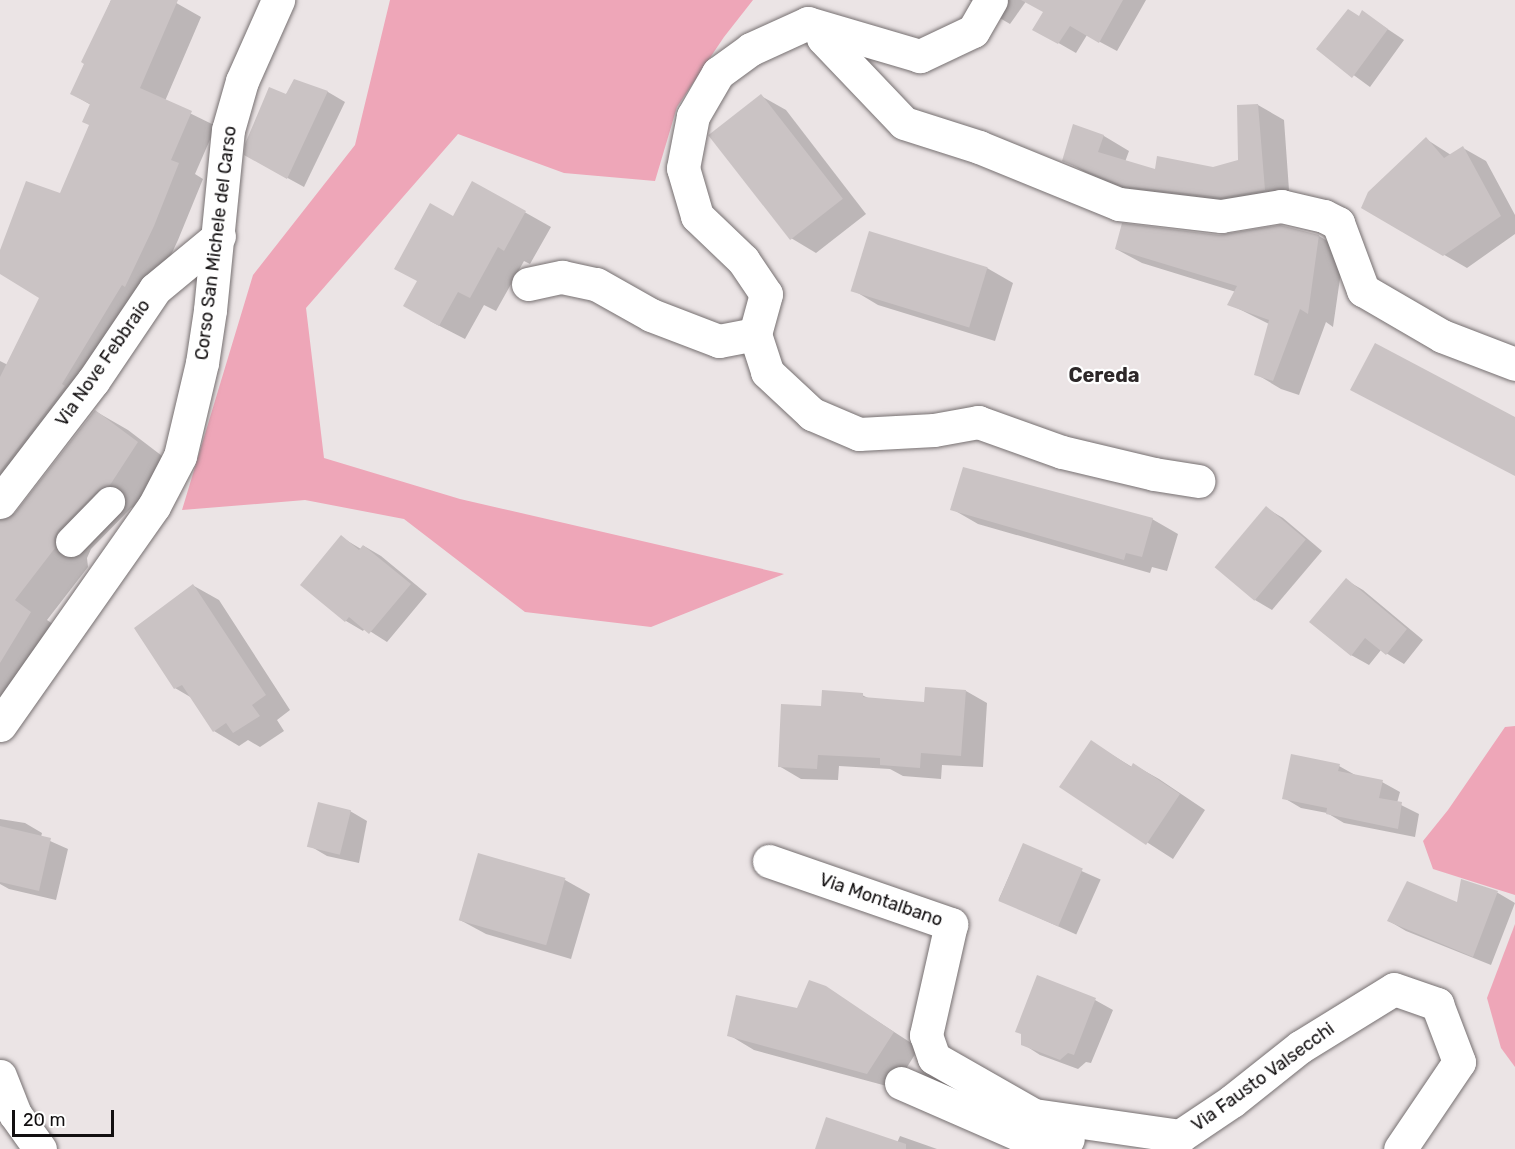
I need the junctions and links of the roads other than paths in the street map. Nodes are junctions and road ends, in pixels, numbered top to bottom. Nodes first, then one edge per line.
1 (278, 0) edge
2 (991, 0) edge
3 (822, 28) junction
4 (219, 236) junction
5 (528, 284) dead end
6 (755, 334) junction
7 (1515, 364) edge
8 (1198, 481) dead end
9 (0, 502) edge
10 (110, 502) dead end
11 (71, 542) dead end
12 (0, 725) edge
13 (769, 861) dead end
14 (0, 1076) edge
15 (901, 1083) dead end
16 (1174, 1143) edge
17 (28, 1149) edge
18 (39, 1149) edge
19 (1400, 1149) edge

1 - 4 street, Corso San Michele del Carso
2 - 3 street
3 - 6 street
3 - 7 street
4 - 9 street, Via Nove Febbraio
4 - 12 street, Corso San Michele del Carso
5 - 6 street
6 - 8 street
10 - 11 street
13 - 16 street, Via Montalbano
14 - 18 street
15 - 16 street
16 - 19 street, Via Fausto Valsecchi
17 - 18 street

